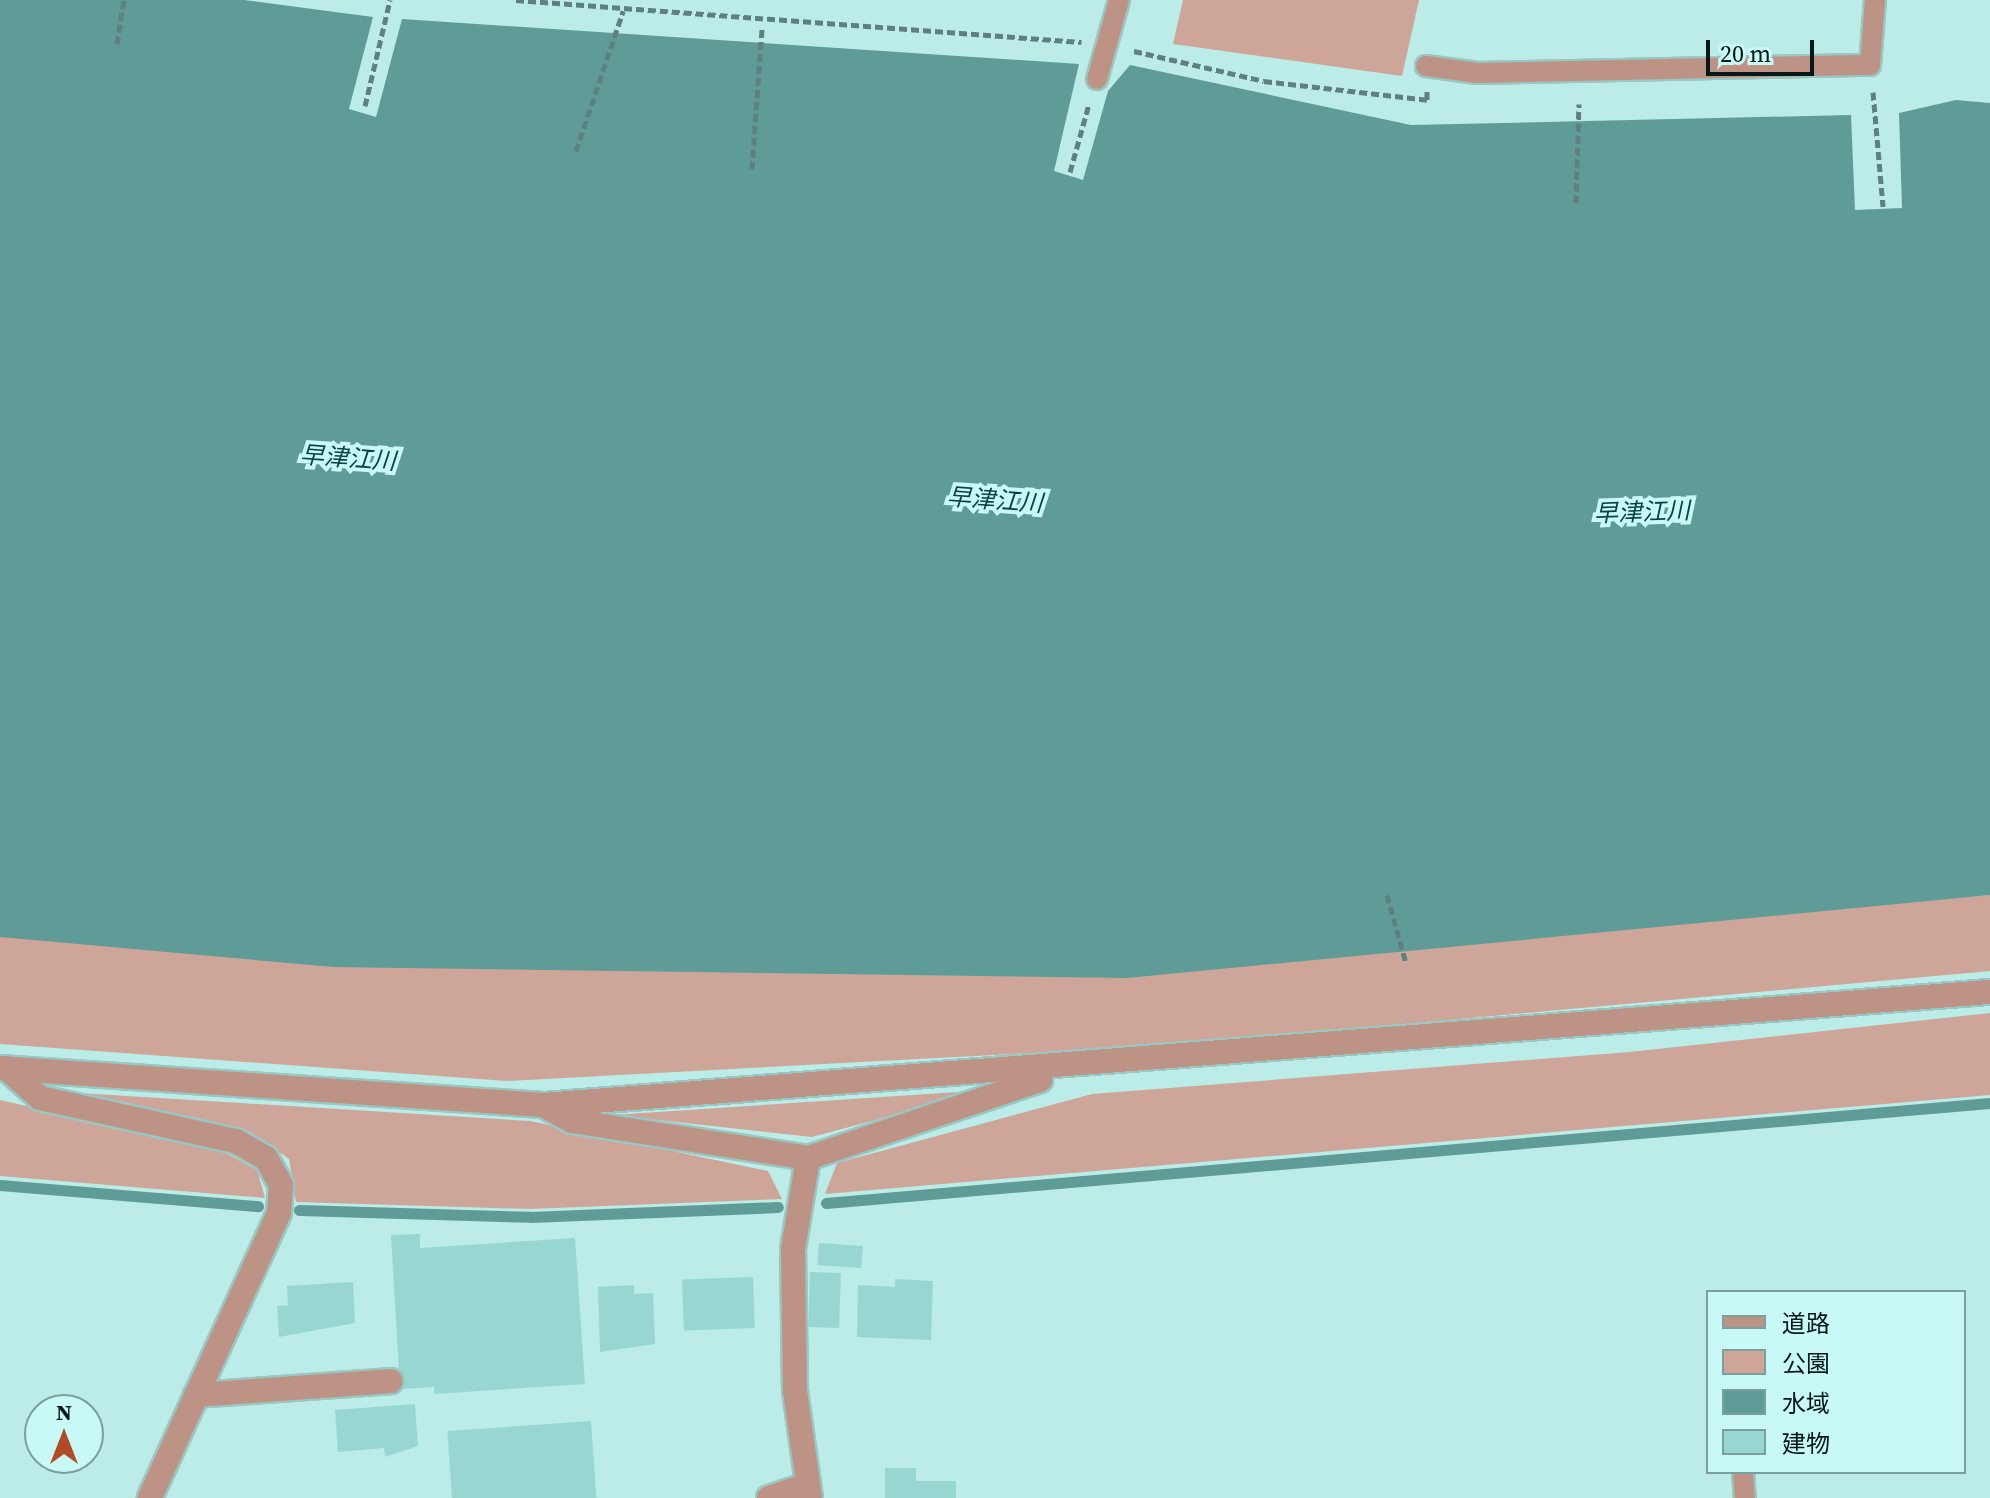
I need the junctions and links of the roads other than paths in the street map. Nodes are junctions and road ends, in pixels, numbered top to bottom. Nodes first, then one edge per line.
1 (1119, 0) edge
2 (1875, 0) edge
3 (1426, 66) road end
4 (1097, 79) road end
5 (1990, 992) edge
6 (3, 1068) edge
7 (1075, 1068) junction
8 (543, 1105) junction
9 (808, 1158) junction
10 (390, 1381) dead end
11 (196, 1395) junction
12 (1743, 1474) edge
13 (808, 1492) edge
14 (150, 1498) edge
15 (769, 1498) edge
16 (1745, 1498) edge

1 - 4 lane
2 - 3 lane
5 - 7 street
6 - 8 street
6 - 11 street
7 - 8 street
7 - 9 street
8 - 9 street
9 - 13 street
10 - 11 street
11 - 14 street
12 - 16 lane
13 - 15 street

